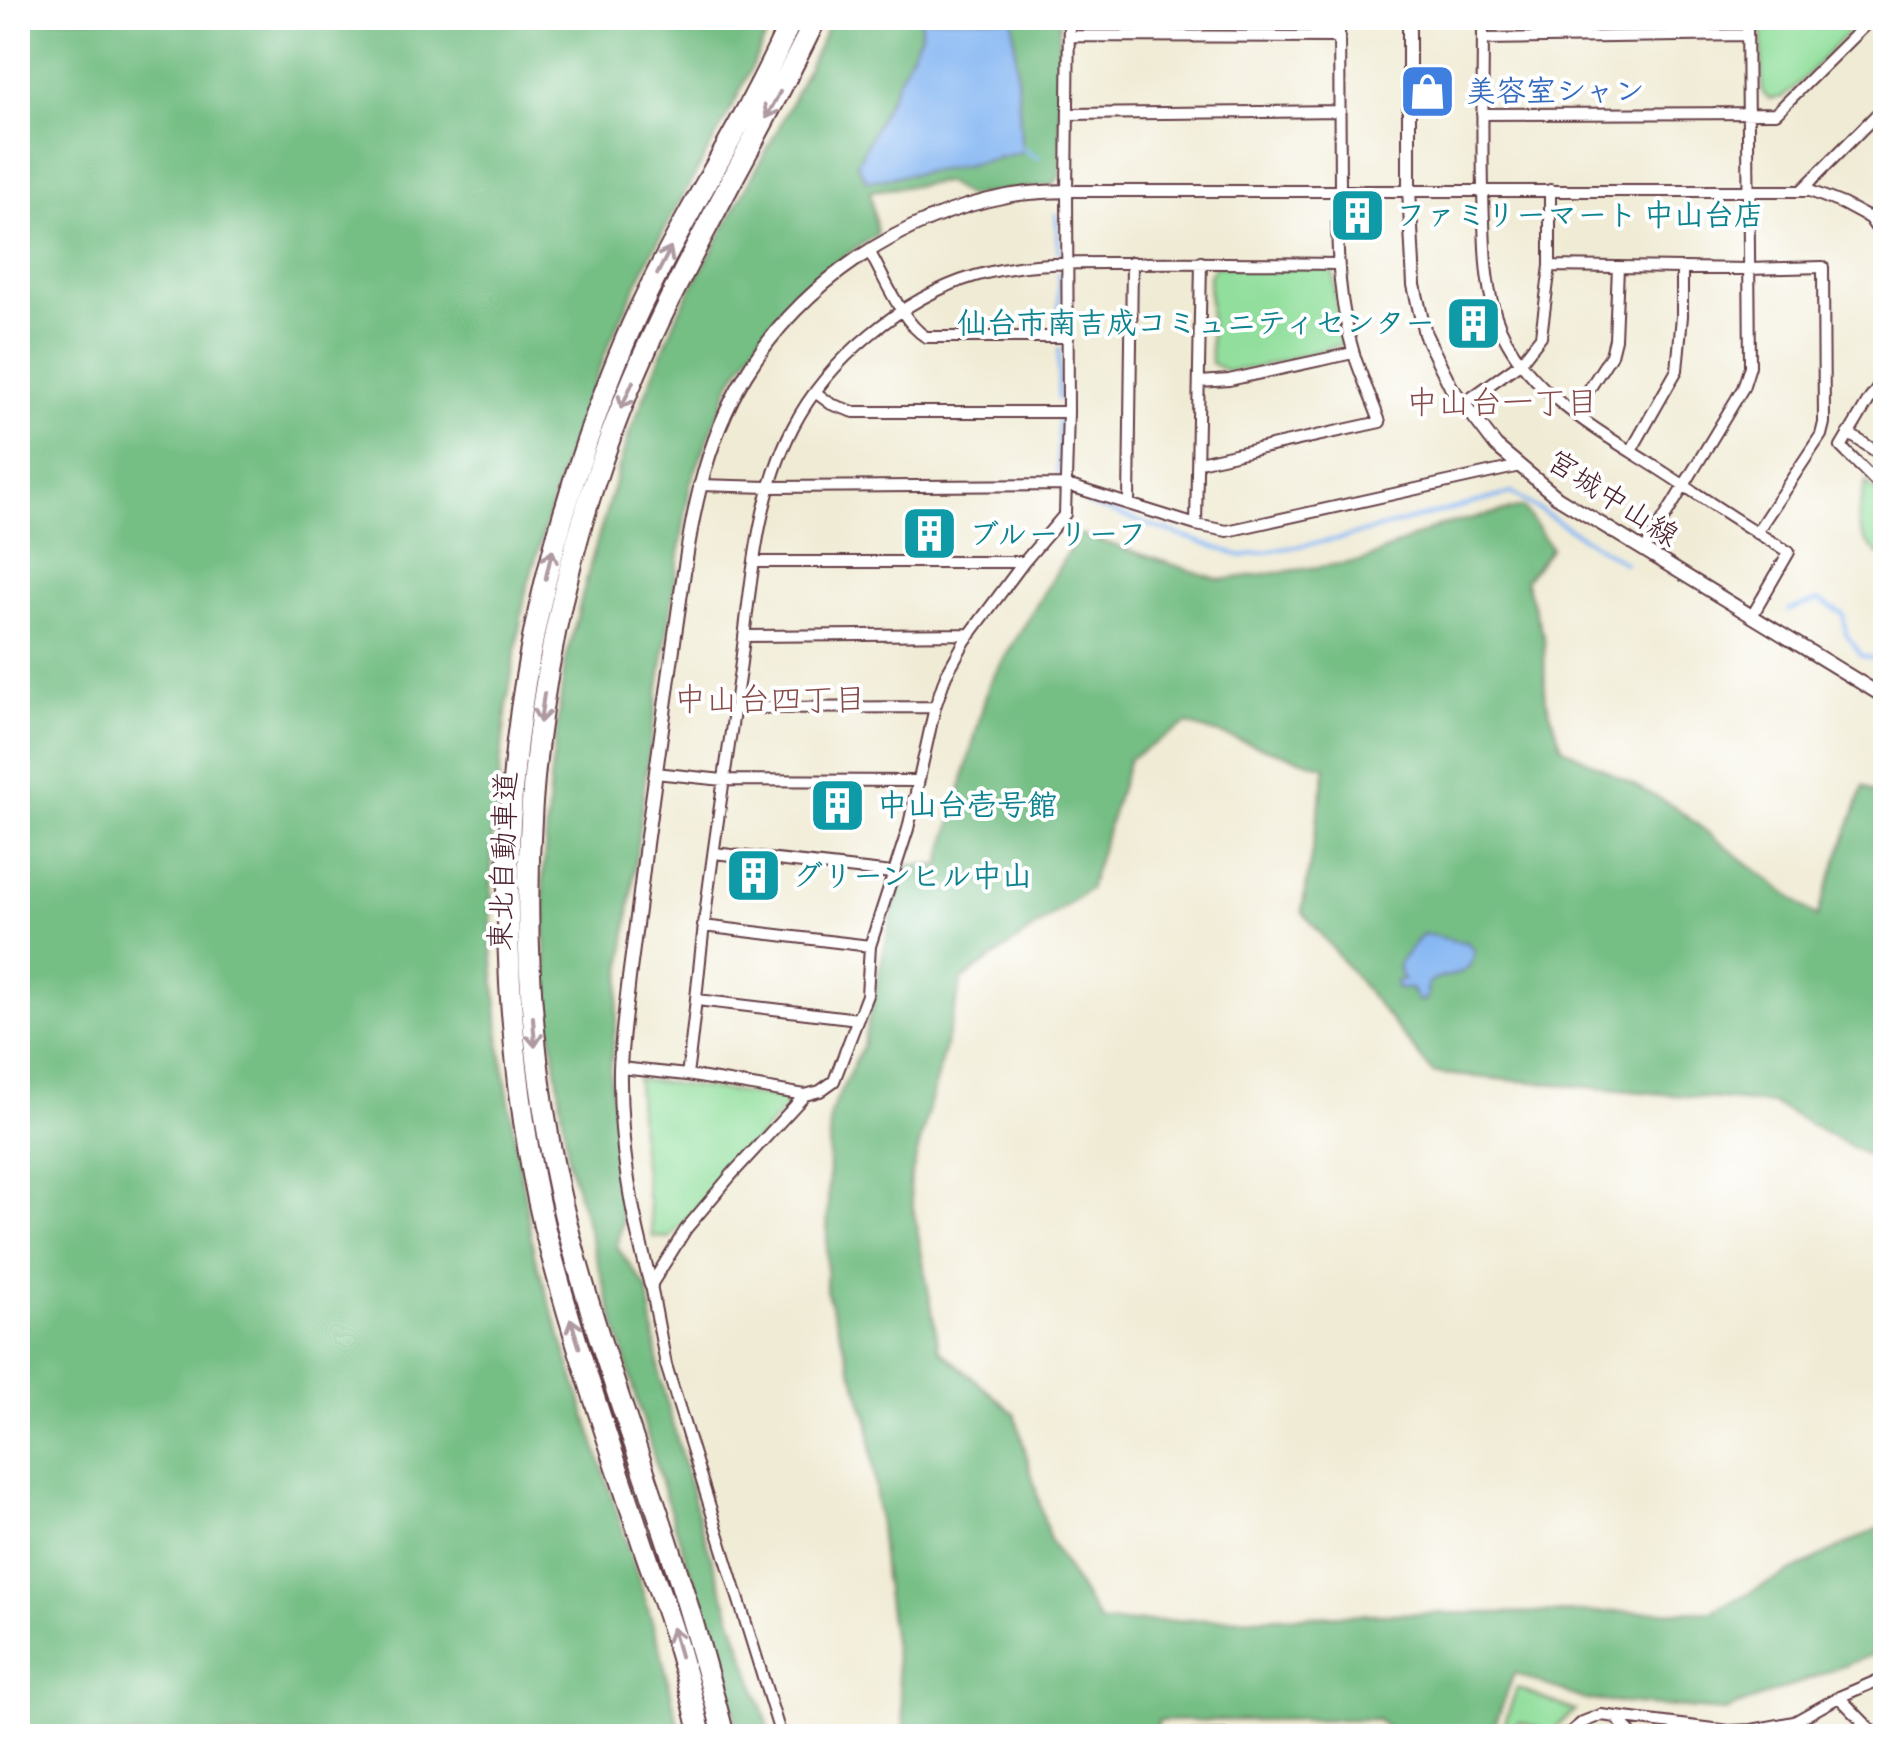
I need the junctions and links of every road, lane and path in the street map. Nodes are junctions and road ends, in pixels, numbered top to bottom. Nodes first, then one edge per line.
1 (792, 18) edge
2 (816, 18) edge
3 (1069, 18) edge
4 (1340, 18) edge
5 (1409, 18) edge
6 (1482, 18) edge
7 (1748, 18) edge
8 (1872, 18) edge
9 (1748, 35) junction
10 (1070, 36) junction
11 (1340, 37) junction
12 (1482, 39) junction
13 (1886, 105) edge
14 (1340, 112) junction
15 (1068, 114) junction
16 (1482, 114) junction
17 (1748, 114) junction
18 (1340, 190) junction
19 (1409, 190) junction
20 (1482, 190) junction
21 (1550, 190) junction
22 (1748, 190) junction
23 (1067, 191) junction
24 (1801, 191) junction
25 (1886, 203) edge
26 (1337, 204) dead end
27 (1868, 218) junction
28 (1886, 241) edge
29 (869, 252) junction
30 (1132, 262) junction
31 (1201, 262) junction
32 (1067, 263) junction
33 (1337, 264) junction
34 (1550, 266) junction
35 (1618, 267) junction
36 (1682, 268) junction
37 (1749, 269) junction
38 (904, 311) junction
39 (1068, 337) junction
40 (1353, 352) junction
41 (1520, 362) junction
42 (1886, 378) edge
43 (1200, 382) junction
44 (815, 392) junction
45 (1464, 403) junction
46 (1068, 412) junction
47 (1574, 413) junction
48 (1848, 434) junction
49 (1631, 450) junction
50 (1886, 458) edge
51 (1199, 462) junction
52 (1520, 466) junction
53 (699, 485) junction
54 (1067, 485) junction
55 (1684, 486) junction
56 (769, 488) junction
57 (1886, 492) edge
58 (1129, 504) junction
59 (1196, 525) junction
60 (1756, 533) junction
61 (1645, 550) junction
62 (754, 562) junction
63 (1024, 562) junction
64 (1752, 616) junction
65 (971, 634) junction
66 (744, 636) junction
67 (1886, 698) edge
68 (734, 708) junction
69 (934, 708) junction
70 (656, 773) junction
71 (722, 780) junction
72 (917, 781) junction
73 (714, 853) junction
74 (892, 874) junction
75 (704, 926) junction
76 (870, 946) junction
77 (697, 1000) junction
78 (858, 1020) junction
79 (620, 1068) junction
80 (687, 1075) junction
81 (805, 1096) junction
82 (651, 1284) junction
83 (1886, 1677) edge
84 (1839, 1697) junction
85 (1617, 1718) junction
86 (1754, 1733) edge
87 (700, 1736) edge
88 (724, 1736) edge
89 (781, 1736) edge
90 (1167, 1736) edge
91 (1374, 1736) edge
92 (1566, 1736) edge
93 (1633, 1736) edge
94 (1877, 1736) edge

87 -> 1 highway, 東北自動車道
2 -> 88 highway, 東北自動車道
3 - 10 street
4 - 11 street
5 - 19 street, 宮城中山線
6 - 12 street
7 - 9 street
8 - 17 street
9 - 12 street
9 - 17 street
10 - 11 street
10 - 15 street
11 - 14 street
12 - 16 street
13 - 24 street
14 - 15 street
14 - 18 street
15 - 23 street
16 - 17 street
16 - 20 street
17 - 22 street
18 - 19 street
18 - 23 street
19 - 20 street
19 - 45 street, 宮城中山線
20 - 21 street
20 - 41 street
21 - 22 street
21 - 34 street
22 - 24 street
22 - 37 street
23 - 29 street
23 - 32 street
24 - 27 street
25 - 27 street
26 - 33 street
27 - 28 street
29 - 38 street
29 - 53 street
30 - 31 street
30 - 32 street
30 - 58 street
31 - 33 street
31 - 43 street
32 - 38 street
32 - 39 street
33 - 40 street
34 - 35 street
34 - 41 street
35 - 36 street
35 - 47 street
36 - 37 street
36 - 49 street
37 - 55 street
37 - 60 street
38 - 39 street
38 - 44 street
39 - 46 street
40 - 43 street
40 - 51 street
41 - 45 street
41 - 47 street
42 - 48 street
43 - 51 street
44 - 46 street
44 - 56 street
45 - 52 street, 宮城中山線
46 - 54 street
47 - 49 street
48 - 50 street
48 - 57 street
49 - 55 street
51 - 59 street
52 - 59 street
52 - 61 street, 宮城中山線
53 - 56 street
53 - 70 street
54 - 56 street
54 - 58 street
54 - 63 street
55 - 60 street
55 - 61 street
56 - 62 street
58 - 59 street
60 - 64 street
61 - 64 street, 宮城中山線
62 - 63 street
62 - 66 street
63 - 65 street
64 - 67 street, 宮城中山線
65 - 66 street
65 - 69 street
66 - 68 street
68 - 69 street
68 - 71 street
69 - 72 street
70 - 71 street
70 - 79 street
71 - 72 street
71 - 73 street
72 - 74 street
73 - 74 street
73 - 75 street
74 - 76 street
75 - 76 street
75 - 77 street
76 - 78 street
77 - 78 street
77 - 80 street
78 - 81 street
79 - 80 street
79 - 82 street
80 - 81 street
81 - 82 street
82 - 89 street
83 - 84 street
84 - 86 street
84 - 94 street
85 - 86 street
85 - 92 street
85 - 93 street
90 - 91 street

